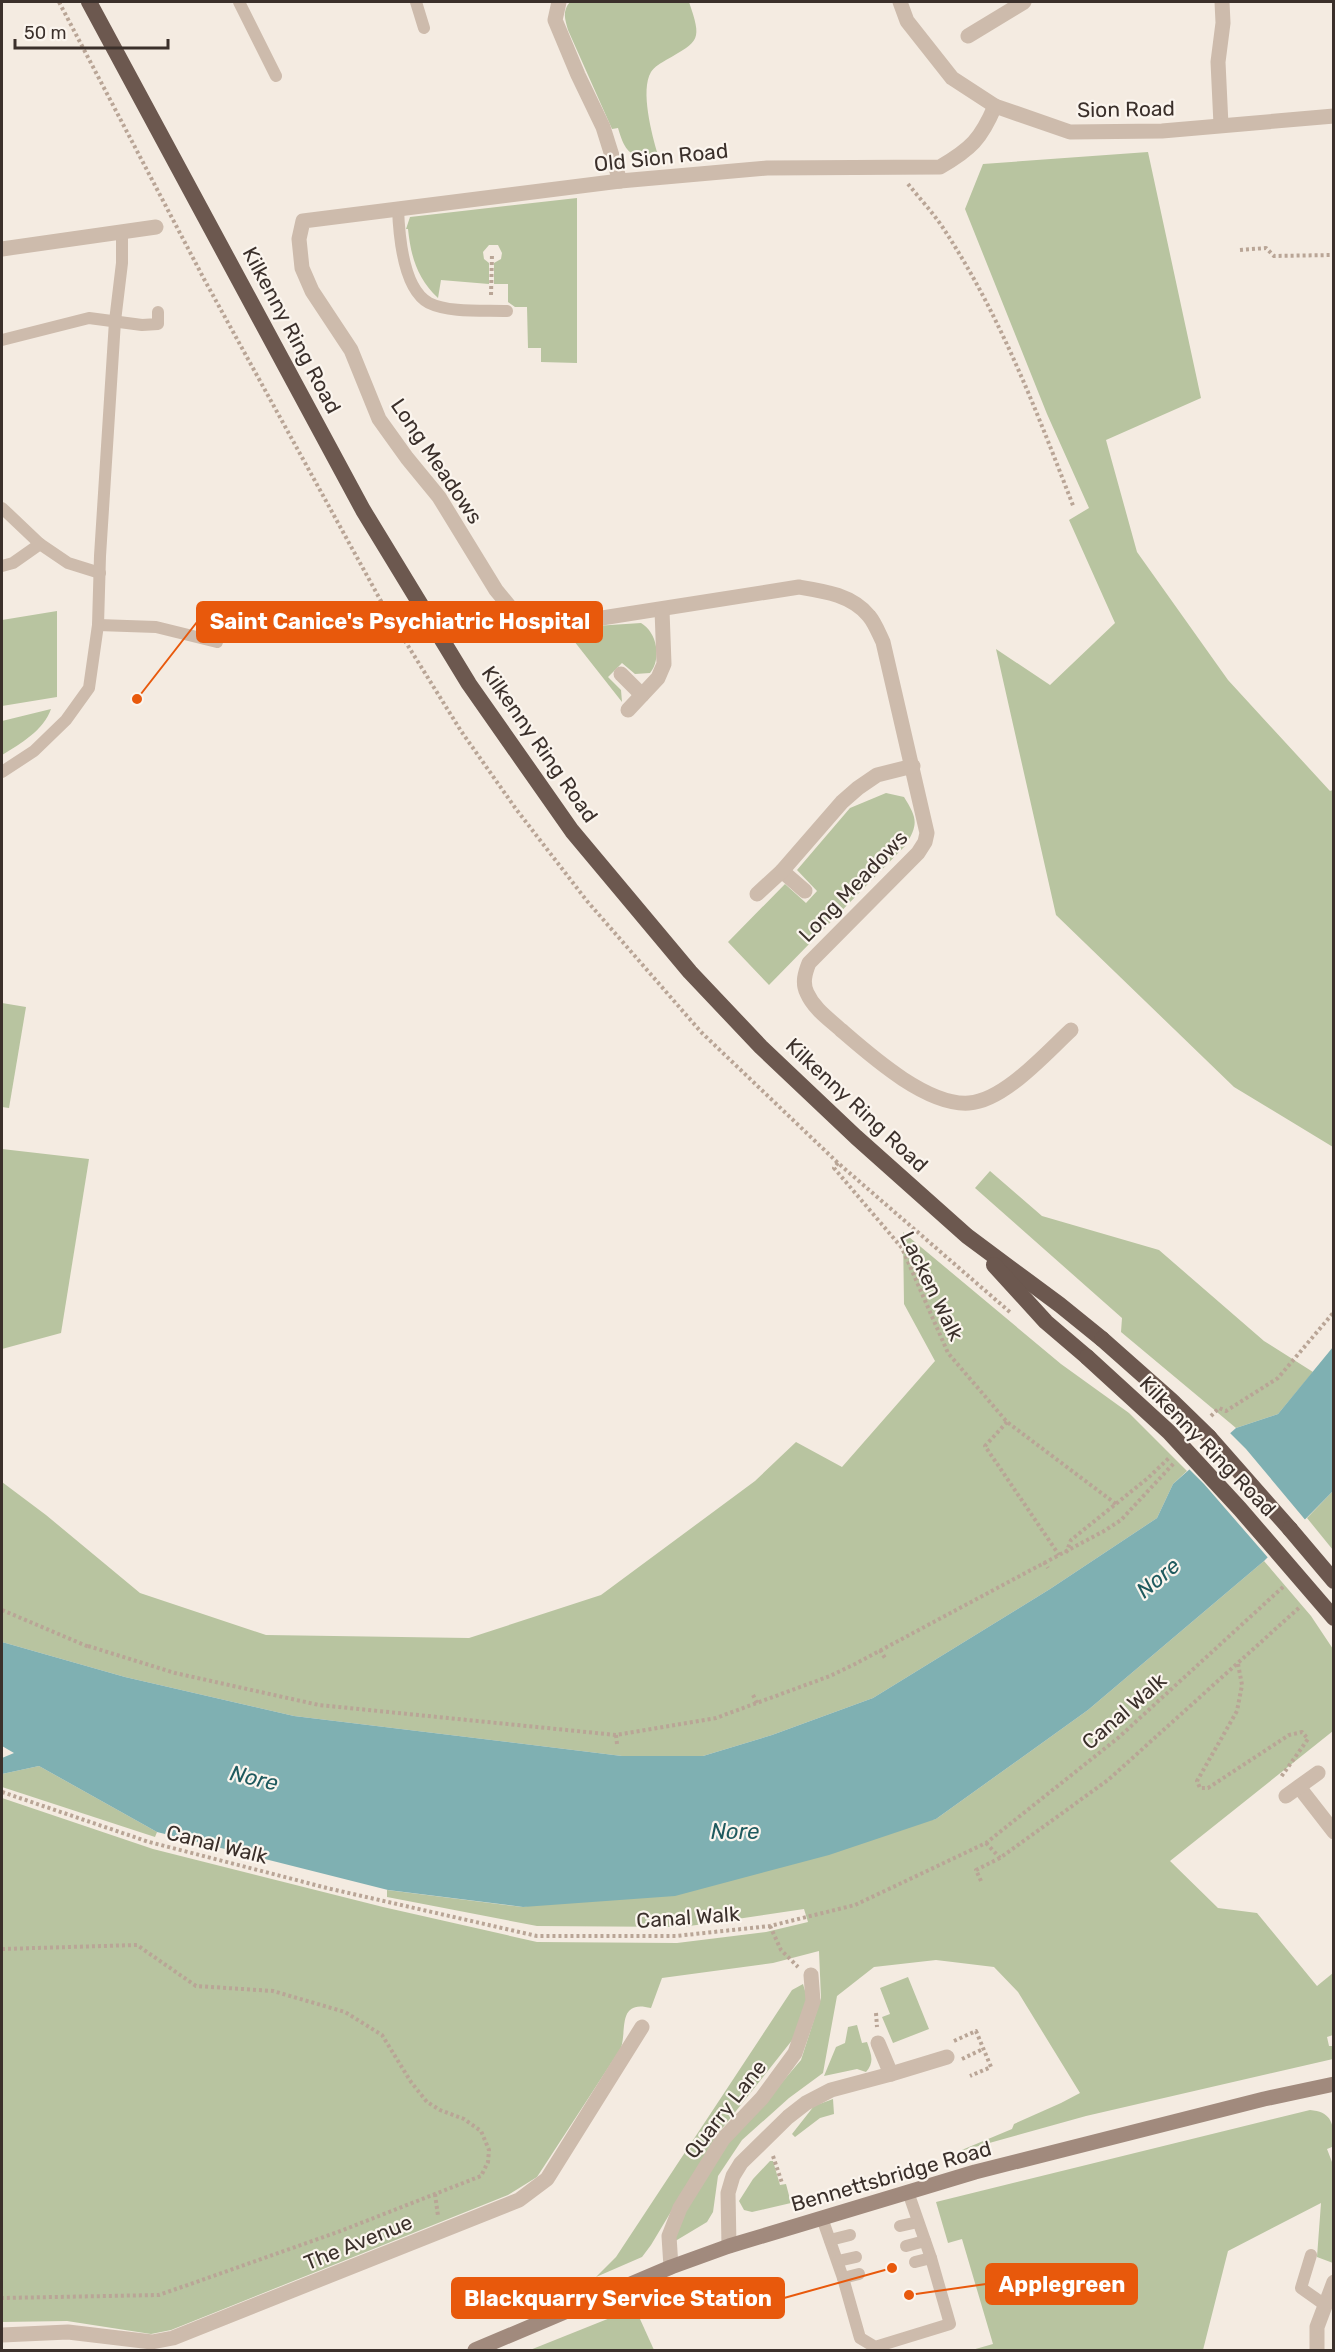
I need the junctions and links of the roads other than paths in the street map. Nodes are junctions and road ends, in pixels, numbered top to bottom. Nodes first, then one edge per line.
1 (89, 2) edge
2 (239, 2) edge
3 (416, 2) edge
4 (559, 2) edge
5 (900, 2) edge
6 (1024, 2) edge
7 (1222, 2) edge
8 (424, 28) dead end
9 (968, 36) dead end
10 (276, 76) dead end
11 (995, 106) junction
12 (1334, 116) edge
13 (1221, 126) junction
14 (620, 181) junction
15 (398, 209) junction
16 (303, 220) joint
17 (156, 227) dead end
18 (122, 232) junction
19 (2, 249) edge
20 (507, 311) dead end
21 (158, 312) dead end
22 (115, 321) junction
23 (2, 340) edge
24 (2, 508) edge
25 (40, 544) junction
26 (2, 566) edge
27 (100, 573) junction
28 (662, 610) junction
29 (98, 625) junction
30 (217, 642) dead end
31 (621, 674) dead end
32 (642, 695) junction
33 (628, 710) dead end
34 (913, 766) junction
35 (2, 772) edge
36 (782, 871) junction
37 (805, 891) dead end
38 (757, 894) dead end
39 (1071, 1030) dead end
40 (968, 1236) junction
41 (1334, 1581) edge
42 (1334, 1618) edge
43 (1318, 1773) dead end
44 (1299, 1787) junction
45 (1286, 1796) road end
46 (1334, 1832) edge
47 (812, 1975) dead end
48 (642, 2027) dead end
49 (878, 2043) dead end
50 (954, 2058) road end
51 (891, 2074) junction
52 (1334, 2085) edge
53 (908, 2192) junction
54 (822, 2218) junction
55 (918, 2222) junction
56 (900, 2226) dead end
57 (850, 2235) dead end
58 (830, 2240) junction
59 (925, 2241) junction
60 (729, 2246) junction
61 (906, 2246) dead end
62 (1311, 2255) dead end
63 (856, 2257) dead end
64 (931, 2258) junction
65 (838, 2261) junction
66 (915, 2262) dead end
67 (671, 2267) junction
68 (859, 2274) dead end
69 (843, 2278) junction
70 (1334, 2282) edge
71 (1325, 2306) junction
72 (2, 2335) edge
73 (474, 2350) edge
74 (1317, 2350) edge

1 - 40 highway, Kilkenny Ring Road
2 - 10 lane
3 - 8 lane
4 - 14 street
5 - 11 street, Sion Road
6 - 9 street
7 - 13 street
11 - 13 street, Sion Road
11 - 14 street, Old Sion Road
12 - 13 street, Sion Road
14 - 15 street, Old Sion Road
15 - 16 street, Old Sion Road
15 - 20 lane
16 - 28 street, Long Meadows
17 - 18 street
18 - 19 street
18 - 22 lane
21 - 22 lane
22 - 23 lane
22 - 27 lane
24 - 25 lane
25 - 26 lane
25 - 27 lane
27 - 29 lane
28 - 32 street
28 - 34 street, Long Meadows
29 - 30 lane
29 - 35 lane
31 - 32 street
32 - 33 street
34 - 36 street
34 - 39 street, Long Meadows
36 - 37 street, Long Meadows
36 - 38 street
40 - 41 highway, Kilkenny Ring Road, bridge
40 - 42 highway, Kilkenny Ring Road, bridge
43 - 44 street
44 - 45 street
44 - 46 street
47 - 67 street, Quarry Lane
48 - 72 street, The Avenue
49 - 51 street
50 - 51 street
51 - 60 street
52 - 53 main road, Bennettsbridge Road
53 - 54 main road, Bennettsbridge Road
53 - 55 lane
54 - 58 lane
54 - 60 main road, Bennettsbridge Road
55 - 56 lane
55 - 59 lane
57 - 58 lane
58 - 65 lane
59 - 61 lane
59 - 64 lane
60 - 67 main road, Bennettsbridge Road
62 - 71 lane
63 - 65 lane
64 - 66 lane
64 - 69 lane
65 - 69 lane
67 - 73 main road, Bennettsbridge Road
68 - 69 lane
70 - 71 street
71 - 74 street

